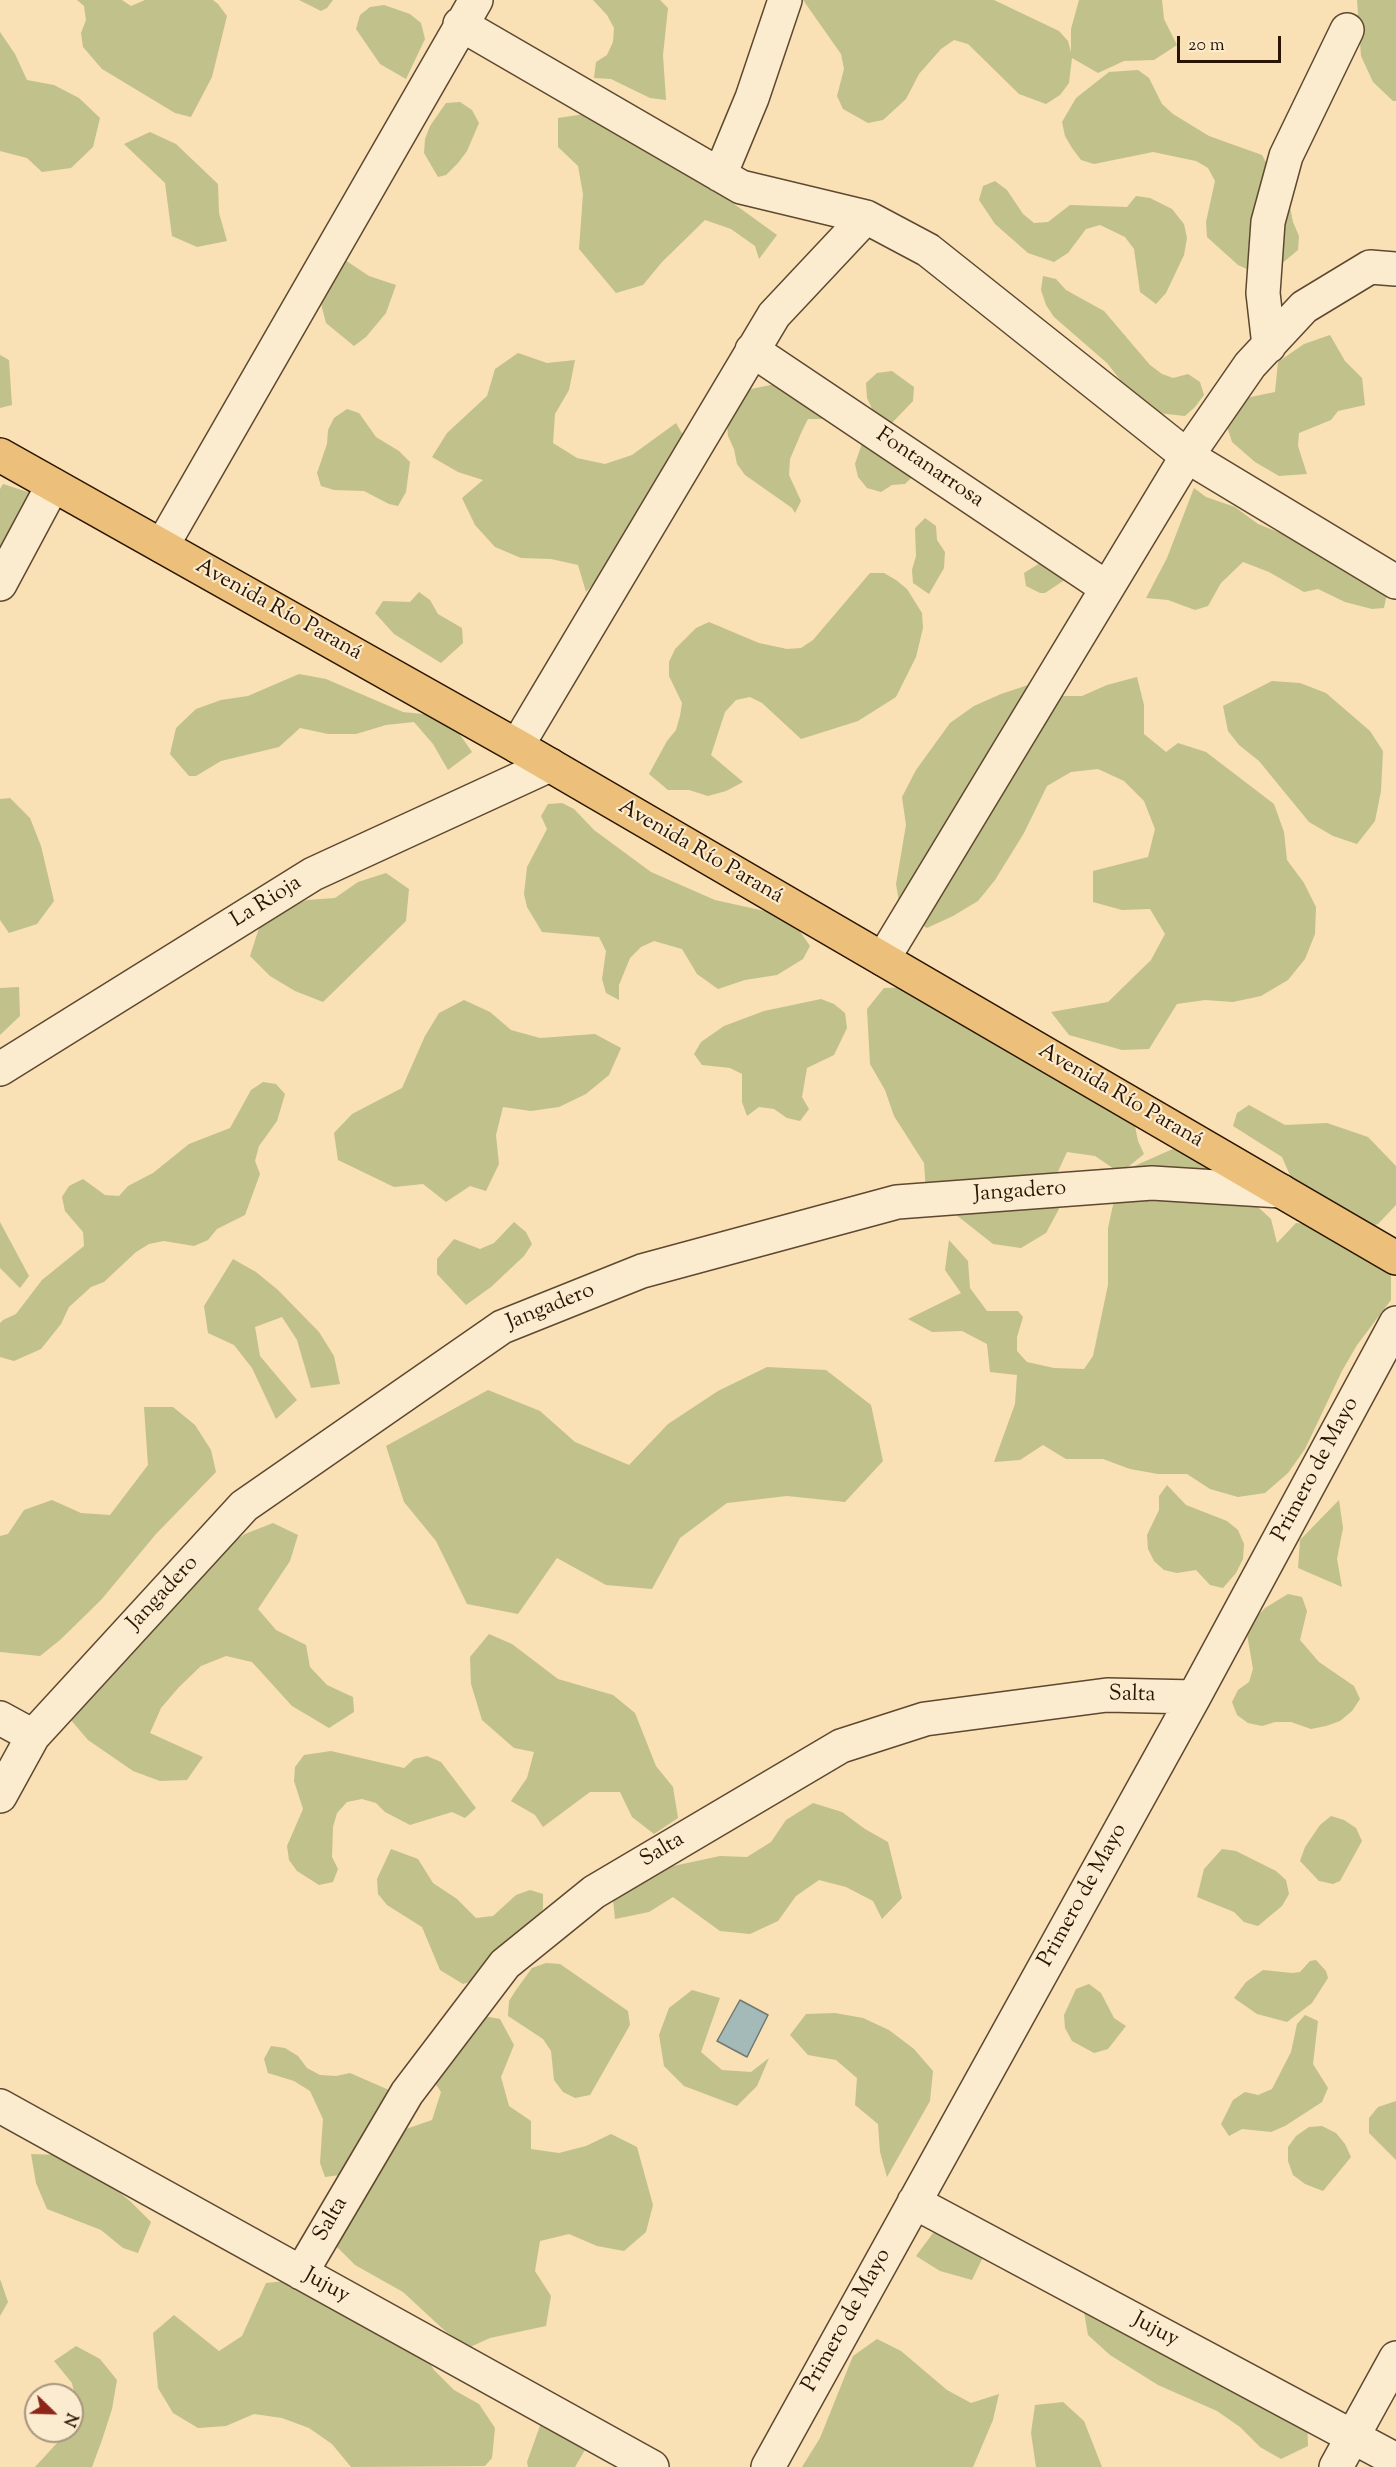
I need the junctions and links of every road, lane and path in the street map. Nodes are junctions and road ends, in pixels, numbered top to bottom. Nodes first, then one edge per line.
1 (785, 0) edge
2 (468, 12) edge
3 (1347, 30) dead end
4 (720, 175) junction
5 (866, 217) junction
6 (1396, 269) edge
7 (1269, 346) junction
8 (752, 350) junction
9 (0, 455) edge
10 (1187, 456) junction
11 (53, 485) junction
12 (162, 546) junction
13 (1396, 582) edge
14 (0, 584) edge
15 (1107, 588) junction
16 (517, 746) junction
17 (550, 765) junction
18 (883, 959) junction
19 (0, 1069) edge
20 (1281, 1191) junction
21 (1396, 1258) edge
22 (1396, 1323) edge
23 (1194, 1697) junction
24 (0, 1718) edge
25 (33, 1736) junction
26 (0, 1796) edge
27 (0, 2106) edge
28 (914, 2202) junction
29 (301, 2273) junction
30 (1396, 2358) edge
31 (1353, 2436) junction
32 (1396, 2460) edge
33 (652, 2467) edge
34 (768, 2467) edge
35 (1336, 2467) edge

1 - 4 street
2 - 4 street
2 - 12 street
3 - 7 street
4 - 5 street
5 - 8 street
5 - 10 street
6 - 7 street
7 - 10 street
8 - 15 street, Fontanarrosa
8 - 16 street
9 - 11 main road, Avenida Río Paraná
10 - 13 street
10 - 15 street
11 - 12 main road, Avenida Río Paraná
11 - 14 street
12 - 16 main road, Avenida Río Paraná
15 - 18 street
16 - 17 main road, Avenida Río Paraná
17 - 18 main road, Avenida Río Paraná
17 - 19 street, La Rioja
18 - 20 main road, Avenida Río Paraná
20 - 21 main road, Avenida Río Paraná
20 - 25 street, Jangadero
22 - 23 street, Primero de Mayo
23 - 28 street, Primero de Mayo
23 - 29 street, Salta
24 - 25 street
25 - 26 street, Jangadero
27 - 29 street, Jujuy
28 - 31 street, Jujuy
28 - 34 street, Primero de Mayo
29 - 33 street, Jujuy
30 - 31 street
31 - 32 street, Jujuy
31 - 35 street

